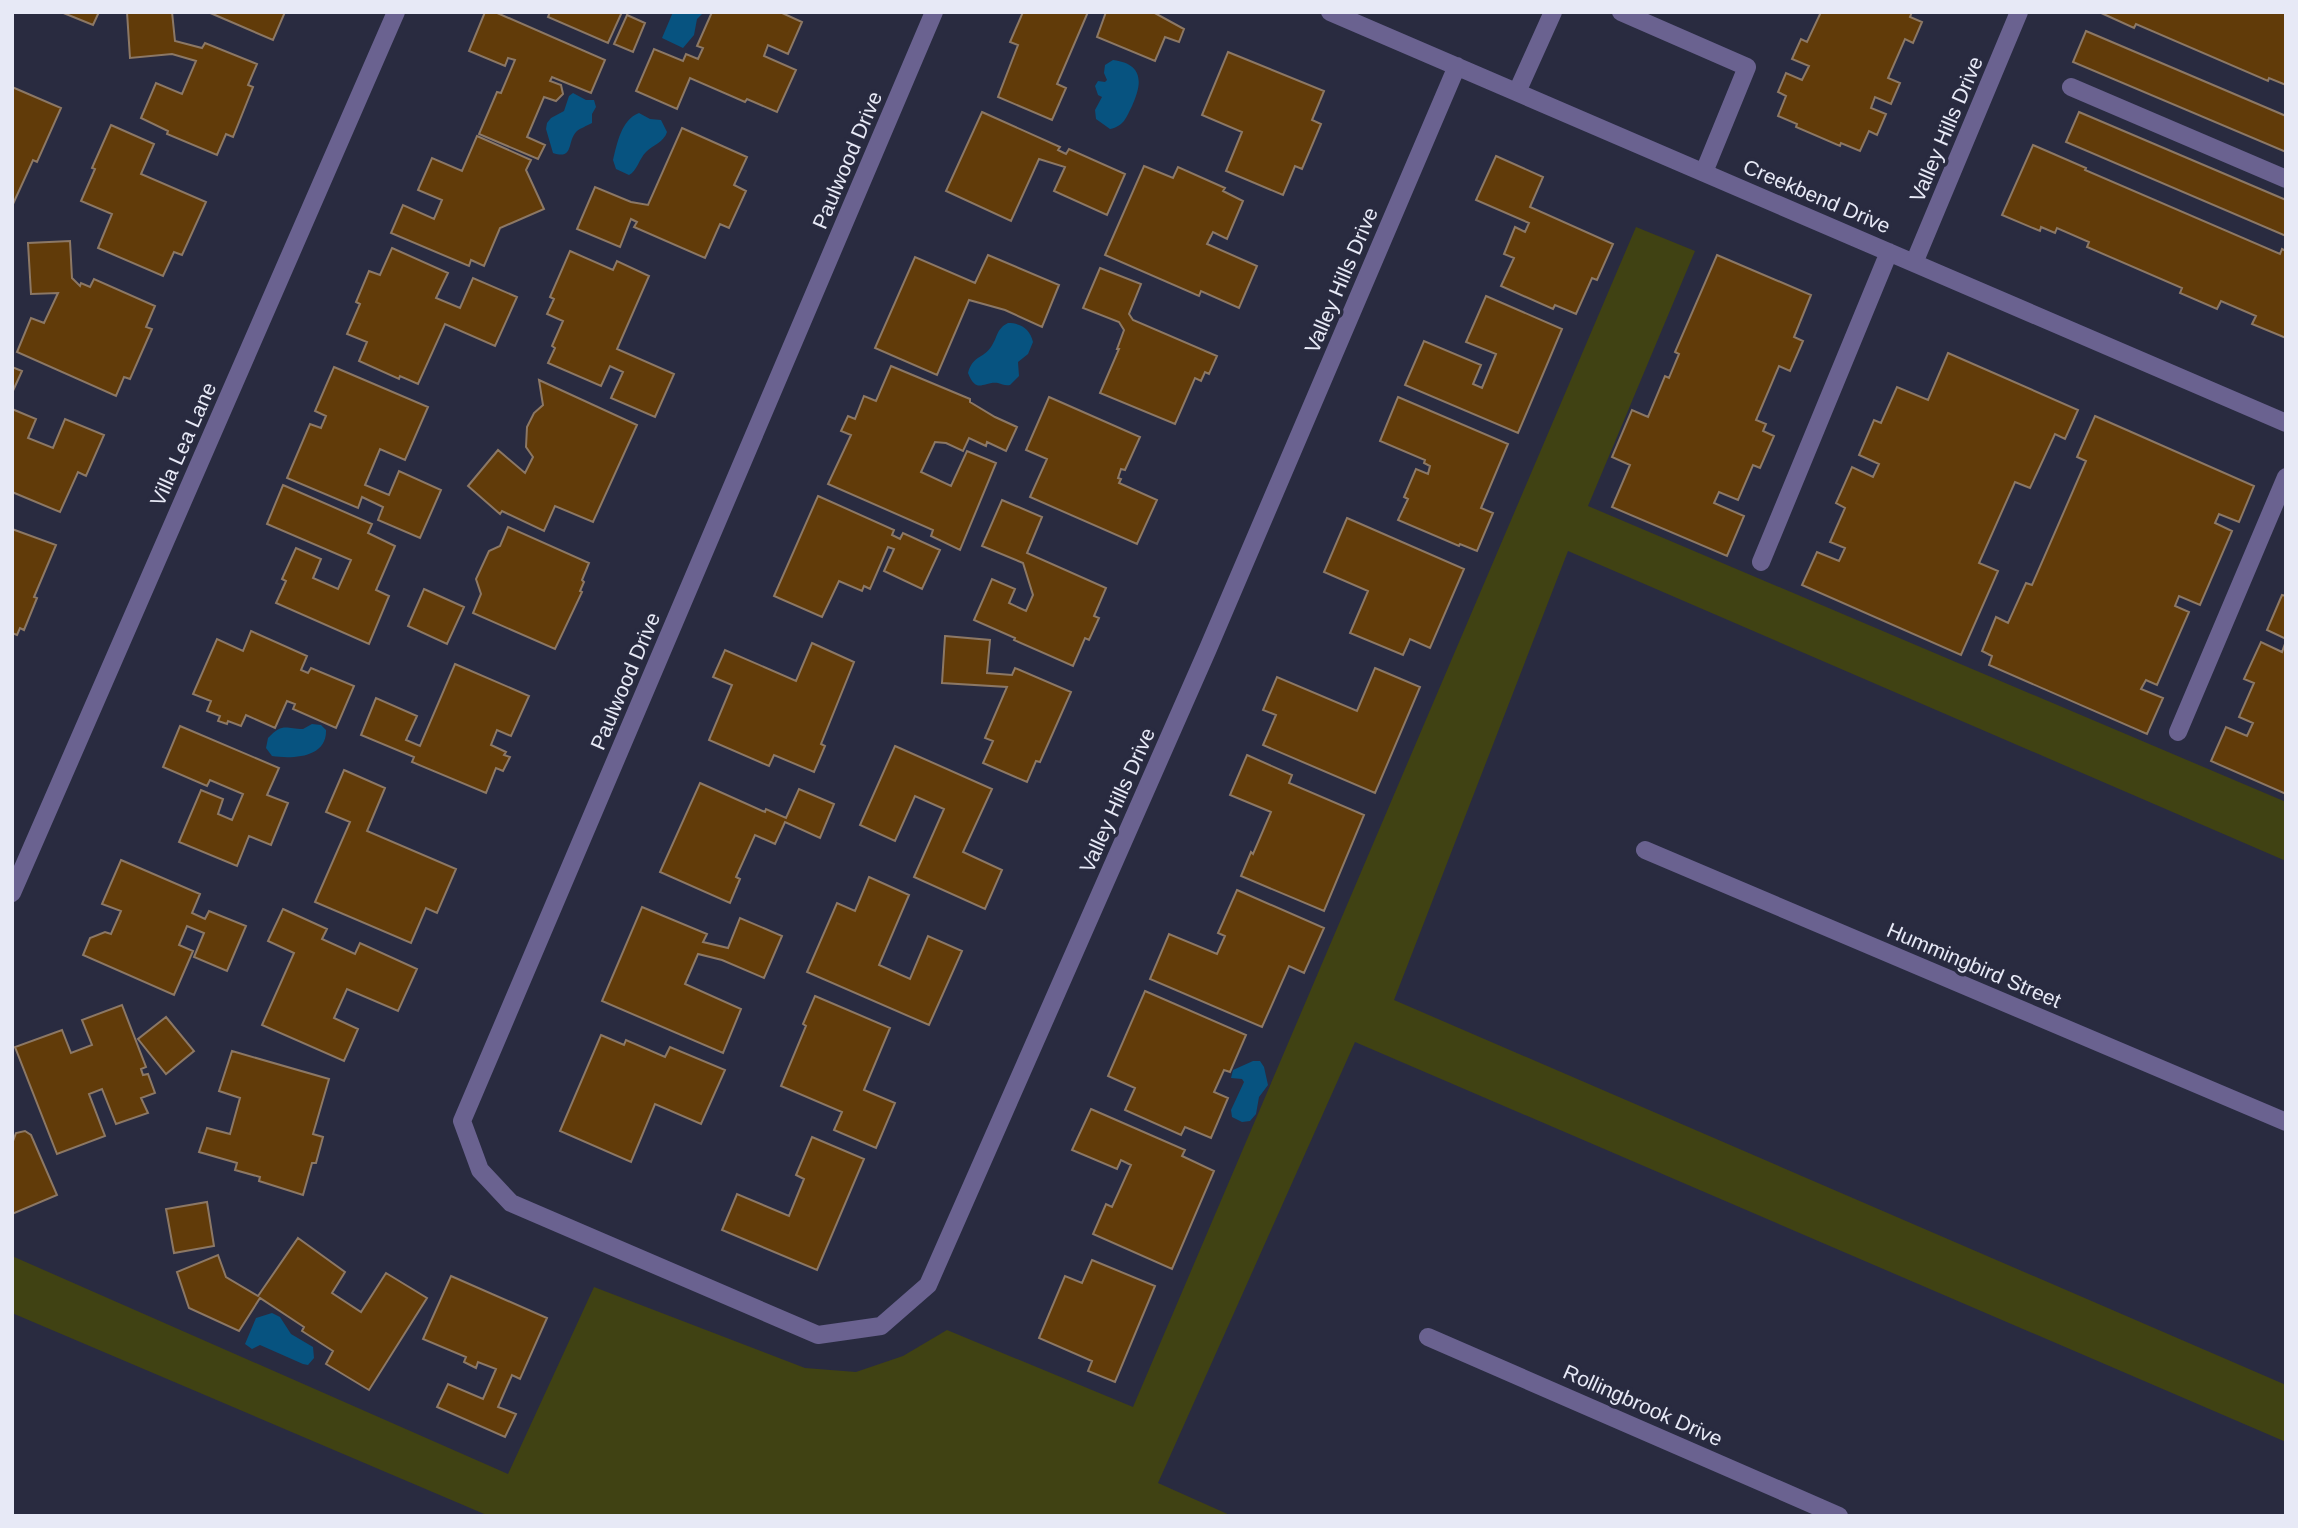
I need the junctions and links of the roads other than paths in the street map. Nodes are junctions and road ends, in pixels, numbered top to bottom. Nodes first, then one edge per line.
1 (396, 12) edge
2 (934, 12) edge
3 (1330, 12) edge
4 (1553, 12) edge
5 (1621, 12) edge
6 (2020, 12) edge
7 (1457, 66) junction
8 (2071, 87) dead end
9 (1517, 92) junction
10 (1704, 172) junction
11 (2286, 179) edge
12 (1889, 252) junction
13 (1914, 263) junction
14 (2286, 423) edge
15 (2286, 477) edge
16 (1761, 562) dead end
17 (2178, 732) dead end
18 (1645, 850) dead end
19 (12, 893) edge
20 (2286, 1122) edge
21 (668, 1270) joint
22 (1428, 1337) dead end
23 (1839, 1516) edge

1 - 19 street, Villa Lea Lane
2 - 21 street, Paulwood Drive
3 - 7 street, Creekbend Drive
4 - 9 street
5 - 10 street
6 - 13 street, Valley Hills Drive
7 - 9 street, Creekbend Drive
7 - 21 street, Valley Hills Drive
8 - 11 street
9 - 10 street, Creekbend Drive
10 - 12 street, Creekbend Drive
12 - 13 street, Creekbend Drive
12 - 16 street
13 - 14 street, Creekbend Drive
15 - 17 street
18 - 20 street, Hummingbird Street
22 - 23 street, Rollingbrook Drive

